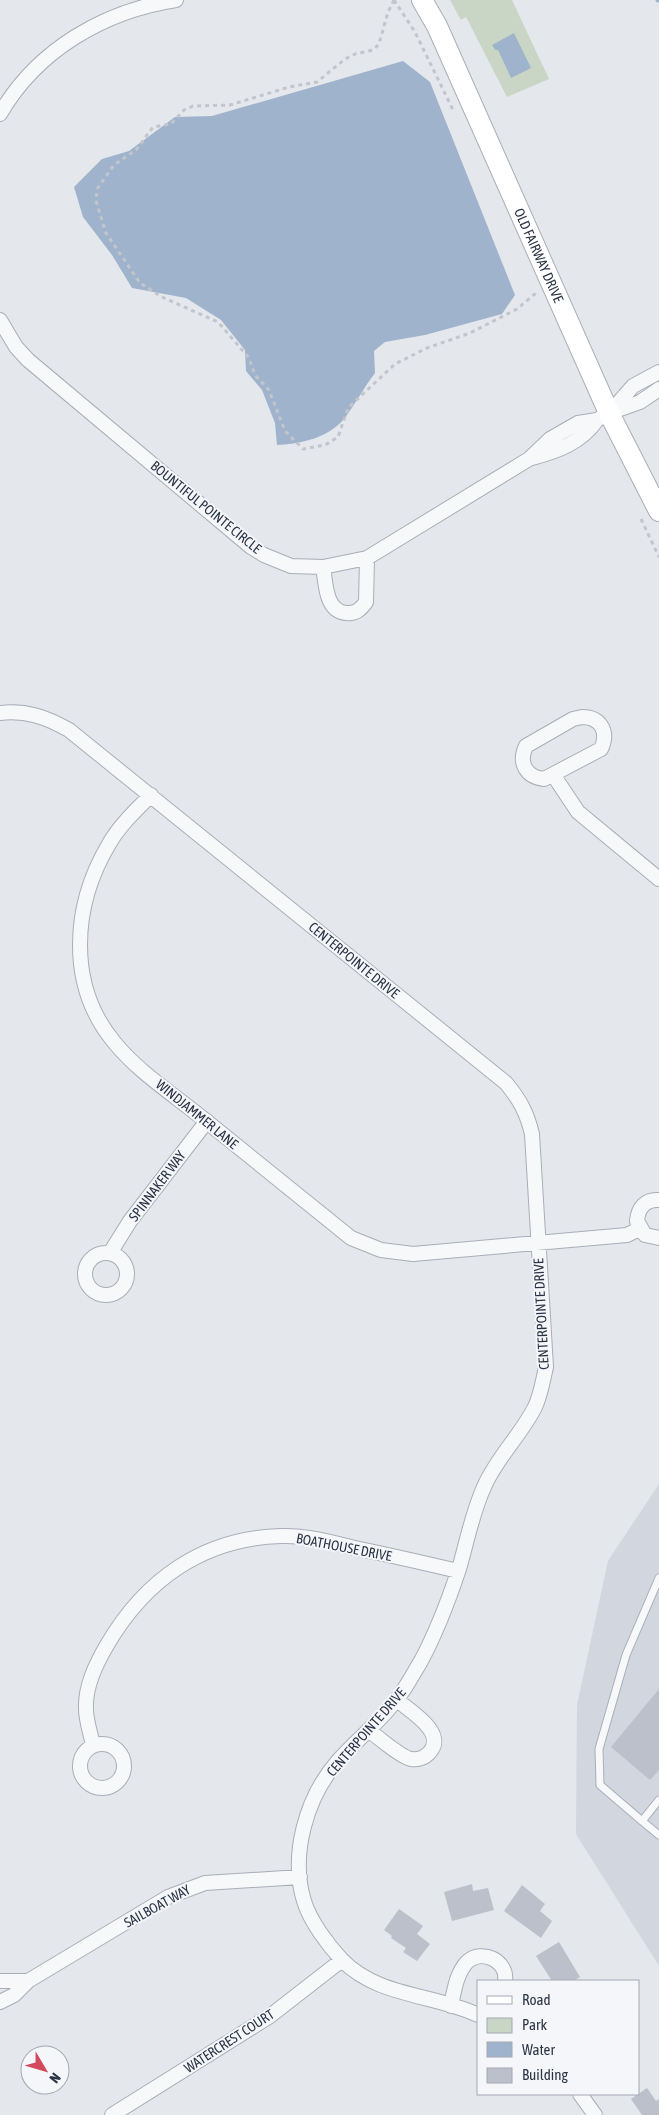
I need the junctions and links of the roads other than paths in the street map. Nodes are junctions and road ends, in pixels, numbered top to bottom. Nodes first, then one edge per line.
1 (176, 0) edge
2 (422, 0) edge
3 (0, 114) edge
4 (0, 320) edge
5 (659, 372) edge
6 (659, 389) edge
7 (603, 416) junction
8 (659, 511) edge
9 (367, 558) junction
10 (323, 567) junction
11 (0, 712) edge
12 (554, 776) junction
13 (151, 795) junction
14 (659, 879) edge
15 (207, 1121) junction
16 (659, 1200) edge
17 (639, 1229) junction
18 (659, 1238) edge
19 (537, 1243) junction
20 (110, 1253) dead end
21 (458, 1571) junction
22 (659, 1578) edge
23 (397, 1700) junction
24 (369, 1730) junction
25 (93, 1746) dead end
26 (659, 1800) edge
27 (642, 1821) junction
28 (659, 1835) edge
29 (300, 1878) junction
30 (342, 1960) junction
31 (505, 1980) edge
32 (0, 1981) edge
33 (28, 1982) junction
34 (0, 2002) edge
35 (450, 2006) junction
36 (477, 2015) edge
37 (581, 2095) edge
38 (112, 2115) edge
39 (595, 2115) edge

1 - 3 street
2 - 7 street, OLD FAIRWAY DRIVE
4 - 10 street, BOUNTIFUL POINTE CIRCLE
5 - 7 street
6 - 7 street, BOUNTIFUL POINTE CIRCLE
7 - 8 street, OLD FAIRWAY DRIVE
7 - 9 street, BOUNTIFUL POINTE CIRCLE
9 - 10 street, BOUNTIFUL POINTE CIRCLE
9 - 10 street
11 - 13 street, CENTERPOINTE DRIVE
12 - 12 street
12 - 14 street
13 - 15 street, WINDJAMMER LANE
13 - 19 street, CENTERPOINTE DRIVE
15 - 19 street, WINDJAMMER LANE
15 - 20 street, SPINNAKER WAY
16 - 17 street
17 - 18 street
17 - 19 street, WINDJAMMER LANE
19 - 21 street, CENTERPOINTE DRIVE
21 - 23 street, CENTERPOINTE DRIVE
21 - 25 street, BOATHOUSE DRIVE
22 - 27 lane
23 - 24 street, CENTERPOINTE DRIVE
23 - 24 street
24 - 29 street, CENTERPOINTE DRIVE
26 - 27 lane
27 - 28 lane
29 - 30 street, CENTERPOINTE DRIVE
29 - 33 street, SAILBOAT WAY
30 - 35 street, CENTERPOINTE DRIVE
30 - 38 street, WATERCREST COURT
31 - 35 street
32 - 33 street
33 - 34 street, SAILBOAT WAY
35 - 36 street, CENTERPOINTE DRIVE
37 - 39 street

